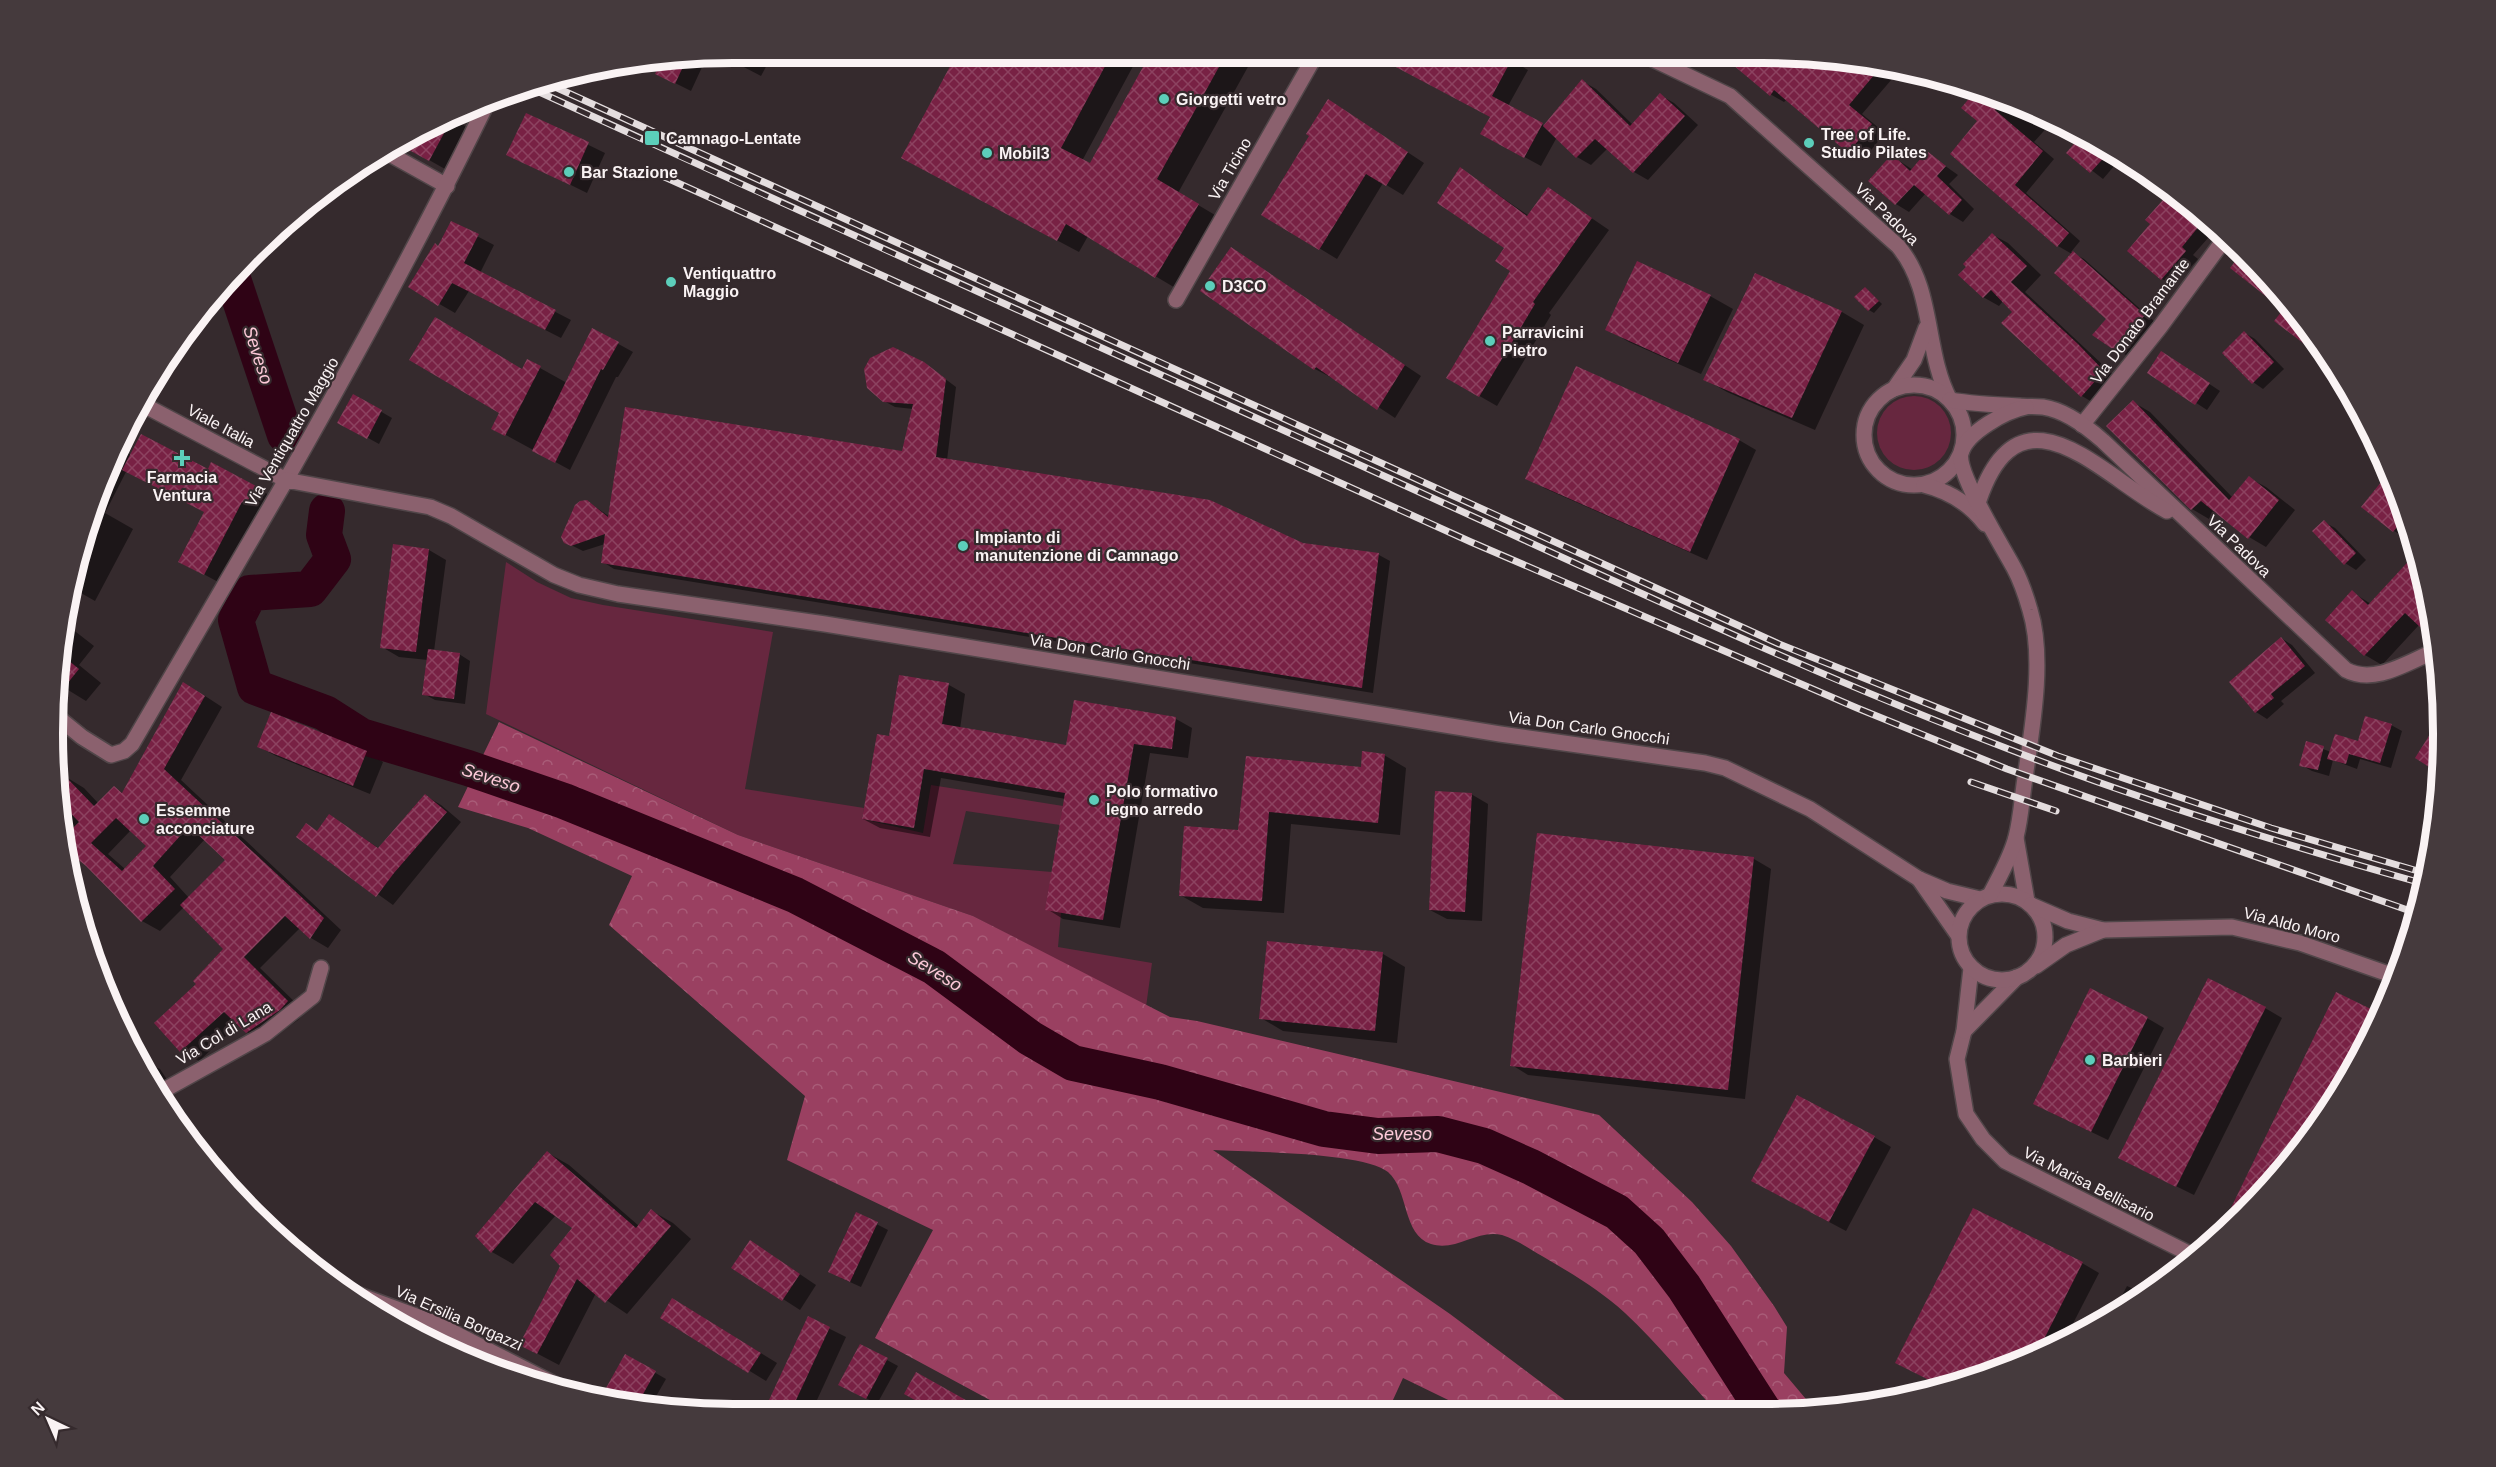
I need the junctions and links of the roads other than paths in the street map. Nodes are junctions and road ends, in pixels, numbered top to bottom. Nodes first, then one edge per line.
1 (1311, 63) edge
2 (1673, 63) edge
3 (483, 112) edge
4 (393, 156) edge
5 (447, 186) junction
6 (2221, 244) edge
7 (1176, 300) dead end
8 (1927, 319) junction
9 (1894, 389) junction
10 (1950, 400) junction
11 (148, 407) edge
12 (2026, 407) junction
13 (2082, 424) junction
14 (1961, 453) junction
15 (286, 480) junction
16 (1924, 485) junction
17 (1978, 500) junction
18 (2192, 526) junction
19 (1994, 535) junction
20 (2428, 654) edge
21 (63, 722) edge
22 (2016, 838) junction
23 (1918, 879) junction
24 (1985, 897) junction
25 (2029, 903) junction
26 (2103, 930) junction
27 (1958, 935) junction
28 (321, 968) dead end
29 (1971, 968) junction
30 (2031, 969) junction
31 (2388, 974) edge
32 (2017, 977) junction
33 (1964, 1031) junction
34 (166, 1089) edge
35 (2187, 1252) edge
36 (380, 1303) edge
37 (530, 1372) edge

1 - 7 street, Via Ticino
2 - 8 street, Via Padova
3 - 5 street, Via Ventiquattro Maggio
4 - 5 street
5 - 15 street, Via Ventiquattro Maggio
6 - 13 street, Via Donato Bramante
8 - 9 street
8 - 10 street, Via Padova
9 - 10 street
9 - 16 street
10 - 12 street, Via Padova
10 - 14 street
11 - 15 street, Viale Italia
12 - 13 street, Via Padova
12 - 14 street
13 - 18 street, Via Padova
14 - 16 street
14 - 17 street
15 - 21 street, Via Ventiquattro Maggio
15 - 23 street, Via Don Carlo Gnocchi
16 - 19 street
17 - 18 street
17 - 19 street
18 - 20 street, Via Padova
19 - 22 street
22 - 24 street
22 - 25 street
23 - 24 street
23 - 27 street
24 - 25 street
24 - 27 street
25 - 26 street, Via Aldo Moro
25 - 30 street
26 - 30 street, Via Aldo Moro
26 - 31 street, Via Aldo Moro
27 - 29 street
28 - 34 street, Via Col di Lana
29 - 32 street
29 - 33 street, Via Marisa Bellisario
30 - 32 street
32 - 33 street
33 - 35 street, Via Marisa Bellisario
36 - 37 street, Via Ersilia Borgazzi

